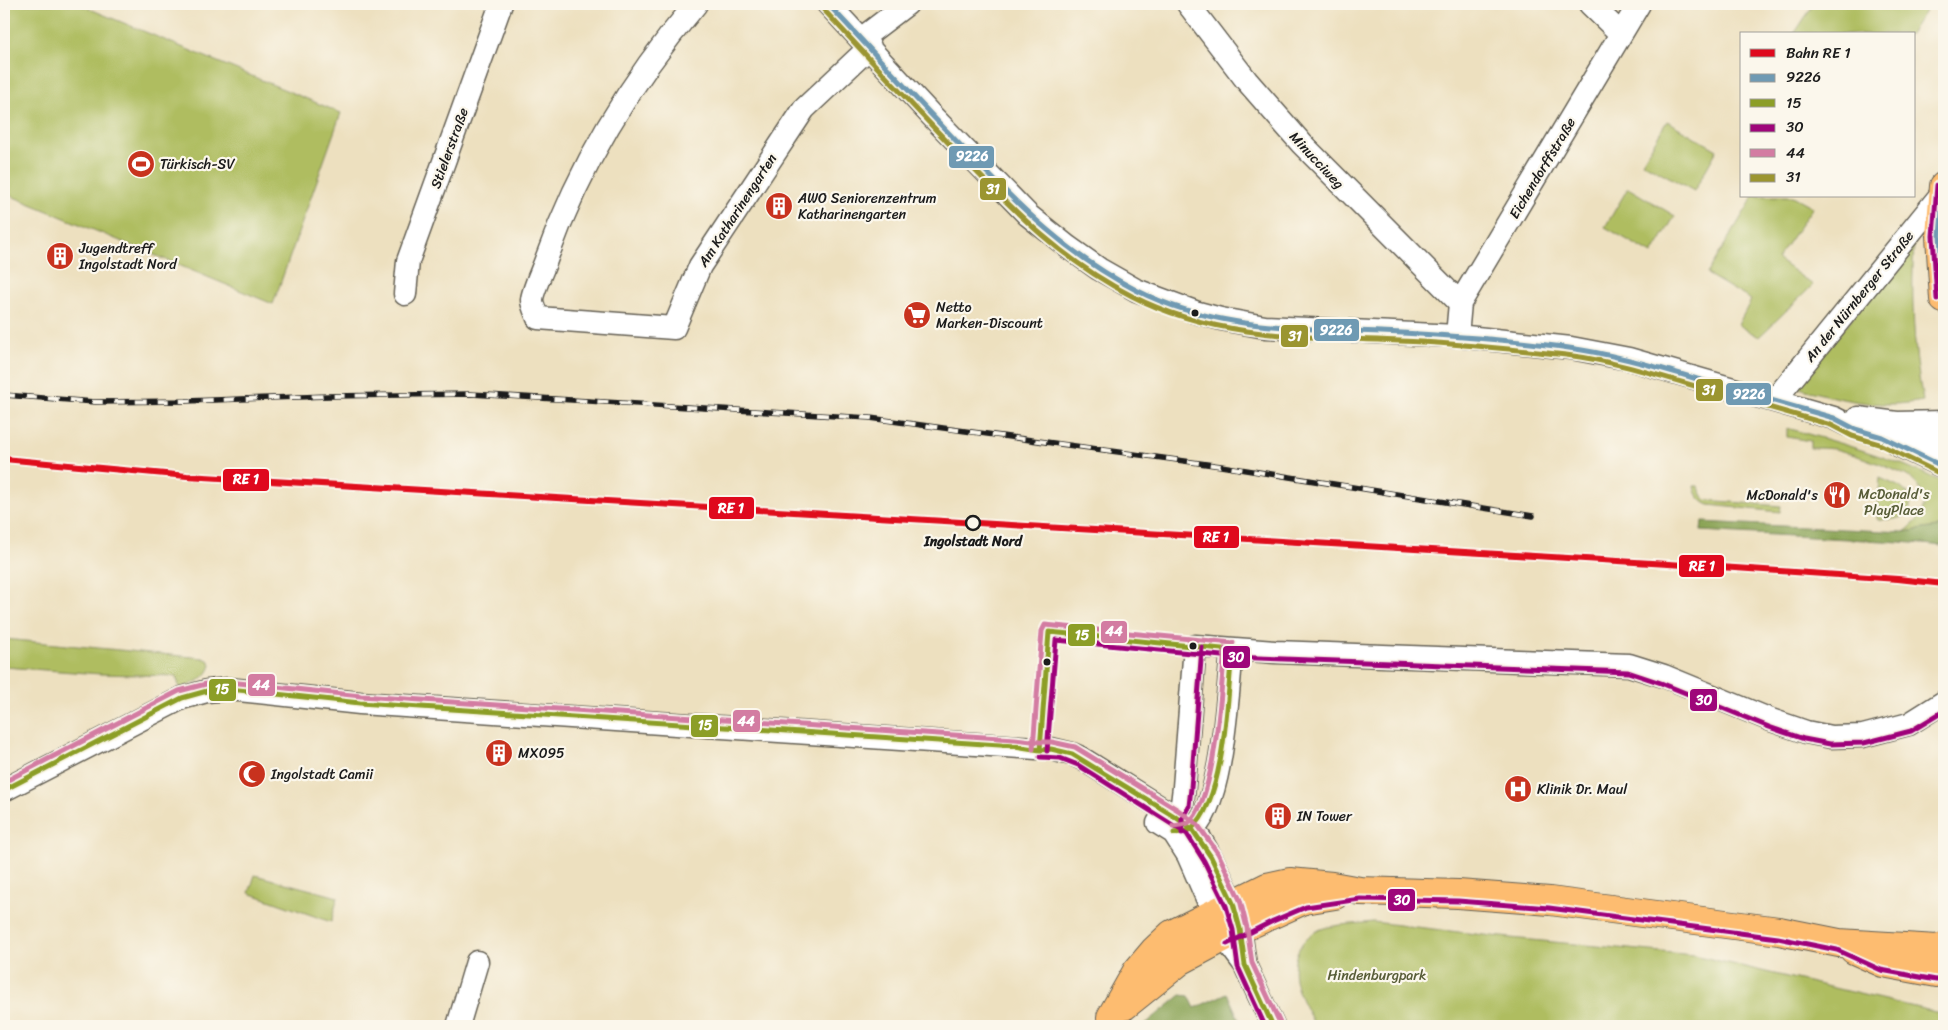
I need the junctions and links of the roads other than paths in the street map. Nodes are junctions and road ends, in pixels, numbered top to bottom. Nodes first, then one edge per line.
1 (501, 4) edge
2 (696, 4) edge
3 (828, 4) edge
4 (907, 4) edge
5 (1188, 4) edge
6 (1590, 4) edge
7 (1640, 4) edge
8 (1621, 34) junction
9 (866, 43) junction
10 (1944, 189) edge
11 (405, 294) dead end
12 (1944, 300) edge
13 (1460, 304) junction
14 (1457, 336) junction
15 (1778, 402) junction
16 (1834, 418) junction
17 (1944, 422) edge
18 (1882, 437) junction
19 (1944, 442) edge
20 (1944, 467) edge
21 (1232, 650) junction
22 (1944, 702) edge
23 (4, 790) edge
24 (1180, 826) junction
25 (1360, 891) junction
26 (1223, 908) junction
27 (1232, 933) junction
28 (1839, 943) junction
29 (1944, 948) edge
30 (477, 962) dead end
31 (1944, 972) edge
32 (1107, 1022) edge
33 (458, 1026) edge
34 (1273, 1026) edge

1 - 11 street, Stielerstraße
2 - 9 street, Am Katharinengarten
3 - 9 street
4 - 9 street
5 - 13 street, Minucciweg
6 - 8 street
7 - 8 street, Eichendorffstraße
8 - 13 street, Eichendorffstraße
9 - 14 street
10 - 12 main road
10 - 15 street, An der Nürnberger Straße
13 - 14 street, Eichendorffstraße
14 - 15 street
15 - 16 street
16 - 17 street
16 - 18 street
18 - 19 street
18 - 20 street
21 - 22 street
21 - 24 street
21 - 24 street
23 - 24 street
24 - 26 street
25 - 26 main road
25 - 27 main road
25 - 28 main road
26 - 27 street
26 - 32 main road
27 - 32 main road
27 - 34 street
28 - 29 main road
28 - 31 main road
30 - 33 street

